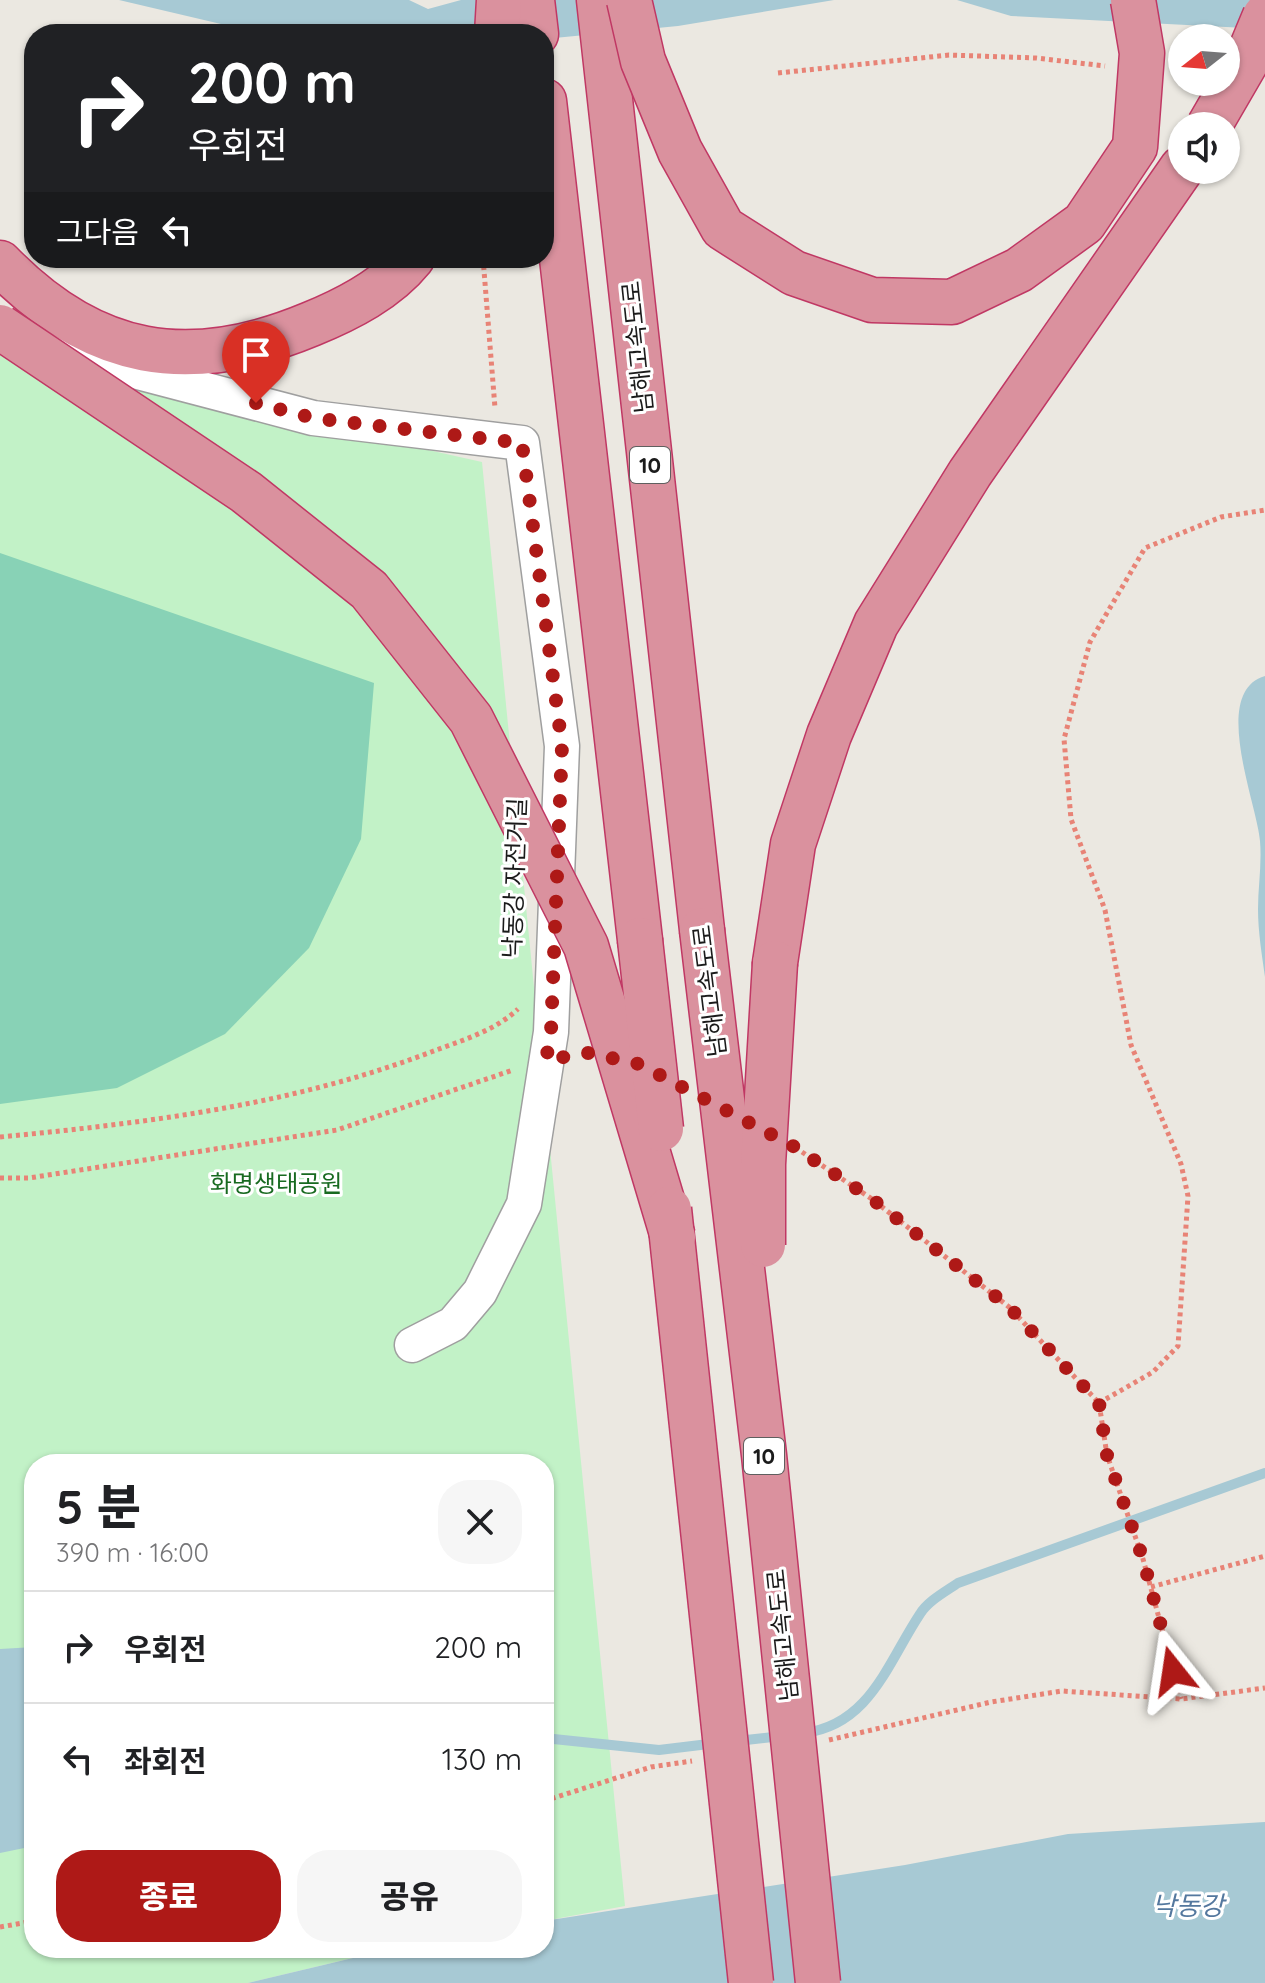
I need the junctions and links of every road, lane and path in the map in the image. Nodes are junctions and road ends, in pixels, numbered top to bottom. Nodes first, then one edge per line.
1 (499, 0) edge
2 (532, 0) edge
3 (599, 0) edge
4 (629, 0) edge
5 (1133, 0) edge
6 (1265, 16) edge
7 (498, 24) edge
8 (535, 24) edge
9 (1109, 66) dead end
10 (778, 73) dead end
11 (1217, 112) edge
12 (1171, 184) edge
13 (554, 189) edge
14 (0, 263) edge
15 (404, 268) edge
16 (484, 268) edge
17 (0, 327) edge
18 (0, 336) edge
19 (499, 442) junction
20 (1265, 510) edge
21 (521, 1006) dead end
22 (546, 1060) junction
23 (0, 1137) edge
24 (793, 1146) dead end
25 (0, 1178) edge
26 (673, 1237) junction
27 (412, 1345) dead end
28 (1099, 1403) junction
29 (764, 1455) junction
30 (1265, 1556) edge
31 (1151, 1587) junction
32 (1265, 1688) edge
33 (1181, 1699) junction
34 (821, 1742) dead end
35 (697, 1760) dead end
36 (554, 1798) edge
37 (24, 1923) edge
38 (0, 1927) edge
39 (751, 1983) edge
40 (818, 1983) edge

1 - 7 highway
2 - 8 highway
3 - 29 highway, 남해고속도로 / 10, bridge
4 - 5 highway, bridge
6 - 11 highway, bridge
9 - 10 path
12 - 29 highway, bridge
13 - 26 highway, bridge
14 - 15 highway
16 - 19 path
17 - 26 highway, bridge
18 - 19 street
19 - 22 street
20 - 28 path
21 - 23 path
22 - 25 path
22 - 27 street
24 - 28 path
26 - 39 highway, bridge
28 - 31 path
29 - 40 highway, 남해고속도로 / 10, bridge
30 - 31 path
31 - 33 path
32 - 33 path
33 - 34 path
35 - 36 path
37 - 38 path

